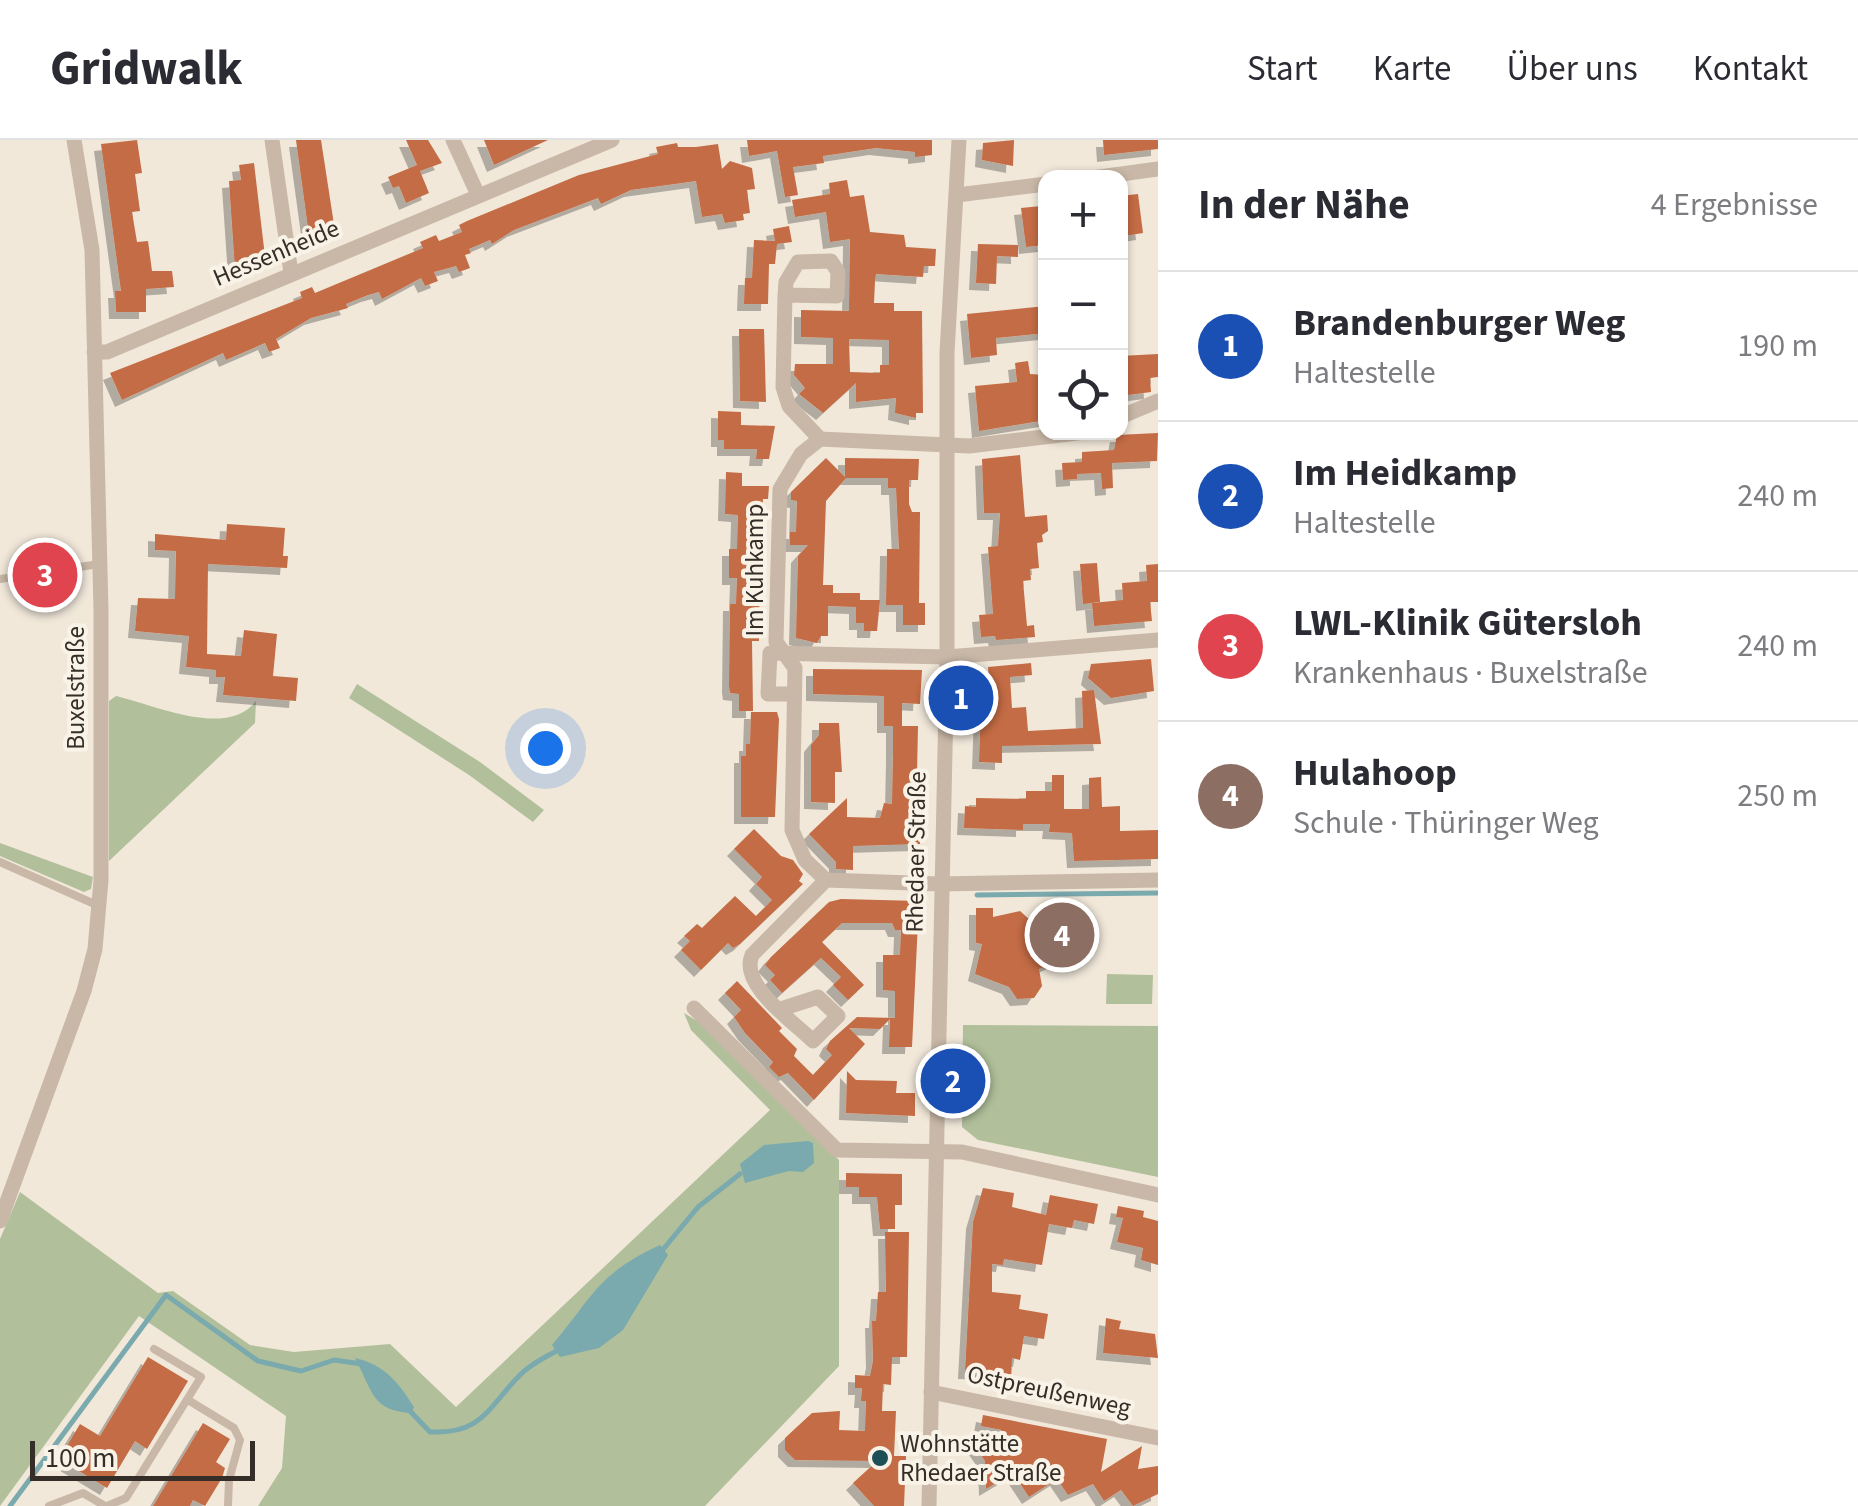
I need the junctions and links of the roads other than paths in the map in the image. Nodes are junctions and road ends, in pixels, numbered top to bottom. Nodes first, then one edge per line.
1 (74, 140) edge
2 (272, 140) edge
3 (452, 140) edge
4 (612, 140) edge
5 (959, 140) edge
6 (1158, 169) edge
7 (1128, 173) edge
8 (1038, 185) edge
9 (478, 195) junction
10 (957, 195) junction
11 (291, 274) junction
12 (785, 295) dead end
13 (94, 352) junction
14 (1158, 401) edge
15 (1128, 414) edge
16 (1038, 438) edge
17 (820, 439) junction
18 (949, 442) junction
19 (99, 564) junction
20 (0, 578) edge
21 (1158, 640) edge
22 (786, 654) junction
23 (947, 656) junction
24 (794, 694) junction
25 (0, 862) edge
26 (826, 880) junction
27 (1158, 880) edge
28 (940, 884) junction
29 (99, 906) junction
30 (694, 1008) dead end
31 (781, 1009) dead end
32 (935, 1152) junction
33 (1158, 1195) edge
34 (0, 1221) edge
35 (154, 1348) dead end
36 (931, 1392) junction
37 (188, 1400) junction
38 (1158, 1438) edge
39 (49, 1506) edge
40 (106, 1506) edge
41 (228, 1506) edge
42 (929, 1506) edge

1 - 13 street, Buxelstraße
2 - 11 street
3 - 9 street
4 - 9 street, Hessenheide
5 - 10 street, Rhedaer Straße
6 - 7 street
8 - 10 street
9 - 11 street, Hessenheide
10 - 18 street, Rhedaer Straße
11 - 13 street, Hessenheide
12 - 17 street
13 - 19 street, Buxelstraße
14 - 15 street
16 - 18 street
17 - 18 street
17 - 22 street, Im Kuhkamp
18 - 23 street, Rhedaer Straße
19 - 20 lane
19 - 29 street, Buxelstraße
21 - 23 street, Im Kuhkamp
22 - 23 street, Im Kuhkamp
22 - 24 street, Im Kuhkamp
22 - 24 street, Im Kuhkamp
23 - 28 street, Rhedaer Straße
24 - 26 street, Im Kuhkamp
25 - 29 lane
26 - 28 street
26 - 31 street
27 - 28 street
28 - 32 street, Rhedaer Straße
29 - 34 street, Buxelstraße
30 - 32 street
32 - 33 street
32 - 36 street, Rhedaer Straße
35 - 37 lane
36 - 38 street, Ostpreußenweg
36 - 42 street, Rhedaer Straße
37 - 40 lane
37 - 41 lane
39 - 40 lane

